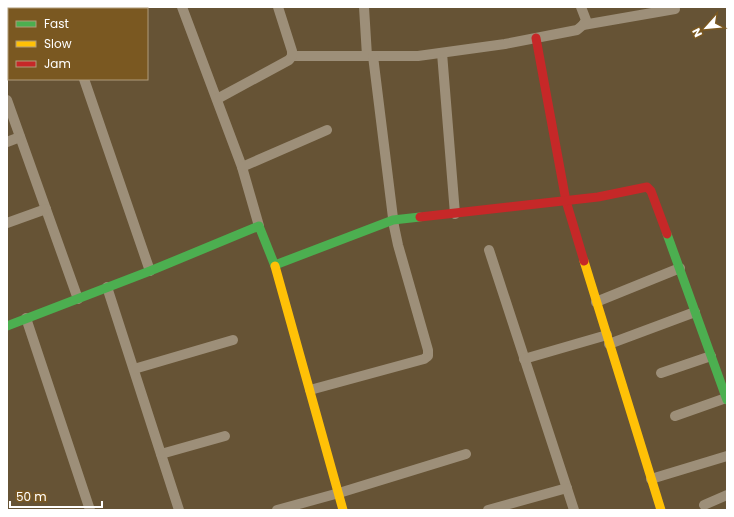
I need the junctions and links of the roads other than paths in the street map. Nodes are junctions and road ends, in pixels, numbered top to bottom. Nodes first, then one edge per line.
1 (182, 7) edge
2 (278, 7) edge
3 (364, 7) edge
4 (581, 7) edge
5 (675, 9) dead end
6 (583, 26) junction
7 (536, 38) junction
8 (442, 53) junction
9 (292, 56) junction
10 (370, 56) junction
11 (84, 80) edge
12 (217, 99) junction
13 (7, 100) edge
14 (327, 130) dead end
15 (20, 137) junction
16 (7, 142) edge
17 (242, 167) junction
18 (566, 201) junction
19 (46, 209) junction
20 (455, 214) junction
21 (7, 223) edge
22 (394, 223) junction
23 (260, 229) junction
24 (488, 250) dead end
25 (275, 265) junction
26 (680, 268) junction
27 (150, 271) junction
28 (110, 295) junction
29 (78, 299) junction
30 (596, 302) junction
31 (695, 312) junction
32 (26, 318) junction
33 (7, 326) edge
34 (608, 339) junction
35 (233, 340) dead end
36 (711, 356) junction
37 (524, 359) junction
38 (134, 369) junction
39 (661, 373) dead end
40 (310, 390) junction
41 (727, 399) edge
42 (675, 416) dead end
43 (225, 436) dead end
44 (161, 454) junction
45 (466, 454) dead end
46 (727, 456) edge
47 (651, 479) junction
48 (566, 488) junction
49 (338, 493) junction
50 (727, 495) edge
51 (704, 505) dead end
52 (90, 510) edge
53 (179, 510) edge
54 (277, 510) edge
55 (343, 510) edge
56 (488, 510) edge
57 (574, 510) edge
58 (661, 510) edge

1 - 12 street
2 - 9 street
3 - 10 street
4 - 6 street
5 - 6 street
6 - 7 street
7 - 8 street
7 - 18 street
8 - 10 street
8 - 20 street
9 - 10 street
9 - 12 street
10 - 22 street
11 - 27 street
12 - 17 street
13 - 15 street
14 - 17 street
15 - 16 street
15 - 19 street
17 - 23 street
18 - 20 street
18 - 26 street
18 - 30 street
19 - 21 street
19 - 29 street
20 - 22 street
22 - 25 street
22 - 40 street
23 - 25 street
23 - 27 street
24 - 37 street
25 - 40 street
26 - 30 street
26 - 31 street
27 - 28 street
28 - 29 street
28 - 38 street
29 - 32 street
30 - 34 street
31 - 34 street
31 - 36 street
32 - 33 street
32 - 52 street
34 - 37 street
34 - 47 street
35 - 38 street
36 - 39 street
36 - 41 street
37 - 48 street
38 - 44 street
40 - 49 street
41 - 42 street
43 - 44 street
44 - 53 street
45 - 49 street
46 - 47 street
47 - 58 street
48 - 56 street
48 - 57 street
49 - 54 street
49 - 55 street
50 - 51 street

